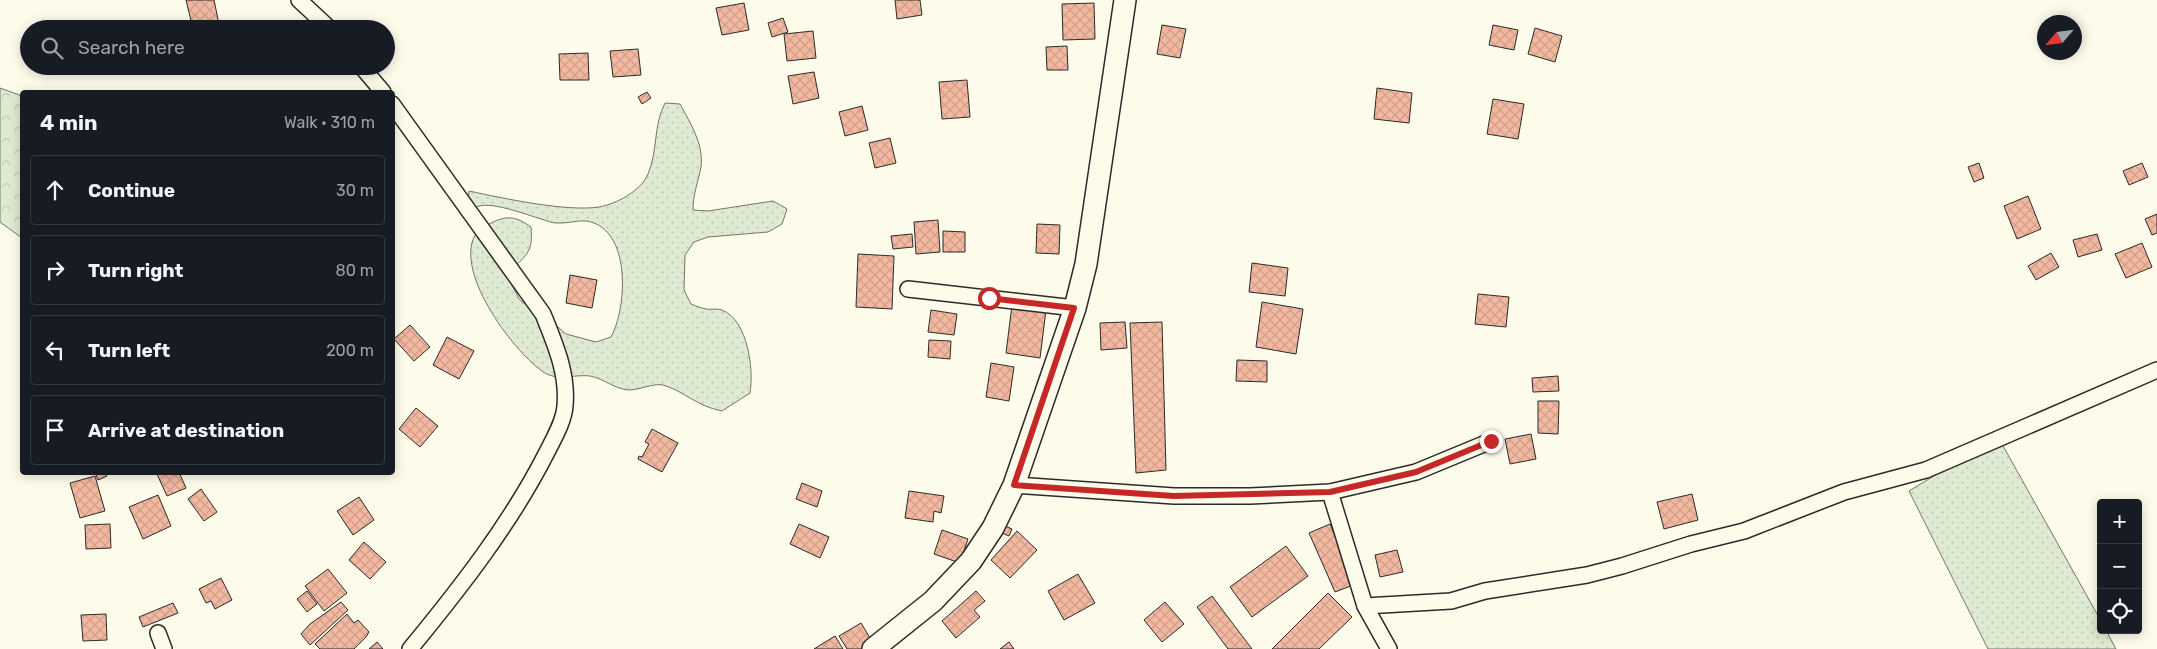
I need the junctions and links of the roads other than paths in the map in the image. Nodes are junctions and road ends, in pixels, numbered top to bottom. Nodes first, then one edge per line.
1 (299, 0) edge
2 (1125, 0) edge
3 (320, 20) edge
4 (370, 75) edge
5 (382, 90) edge
6 (395, 108) edge
7 (908, 289) dead end
8 (1074, 308) junction
9 (2157, 370) edge
10 (1491, 441) dead end
11 (1014, 485) junction
12 (1330, 492) junction
13 (1365, 606) junction
14 (158, 633) dead end
15 (164, 649) edge
16 (410, 649) edge
17 (873, 649) edge
18 (1389, 649) edge

1 - 3 street
2 - 8 street
4 - 5 street
6 - 16 street
7 - 8 street
8 - 11 street
9 - 13 street
10 - 12 street
11 - 12 street
11 - 17 street
12 - 13 street
13 - 18 street
14 - 15 street

